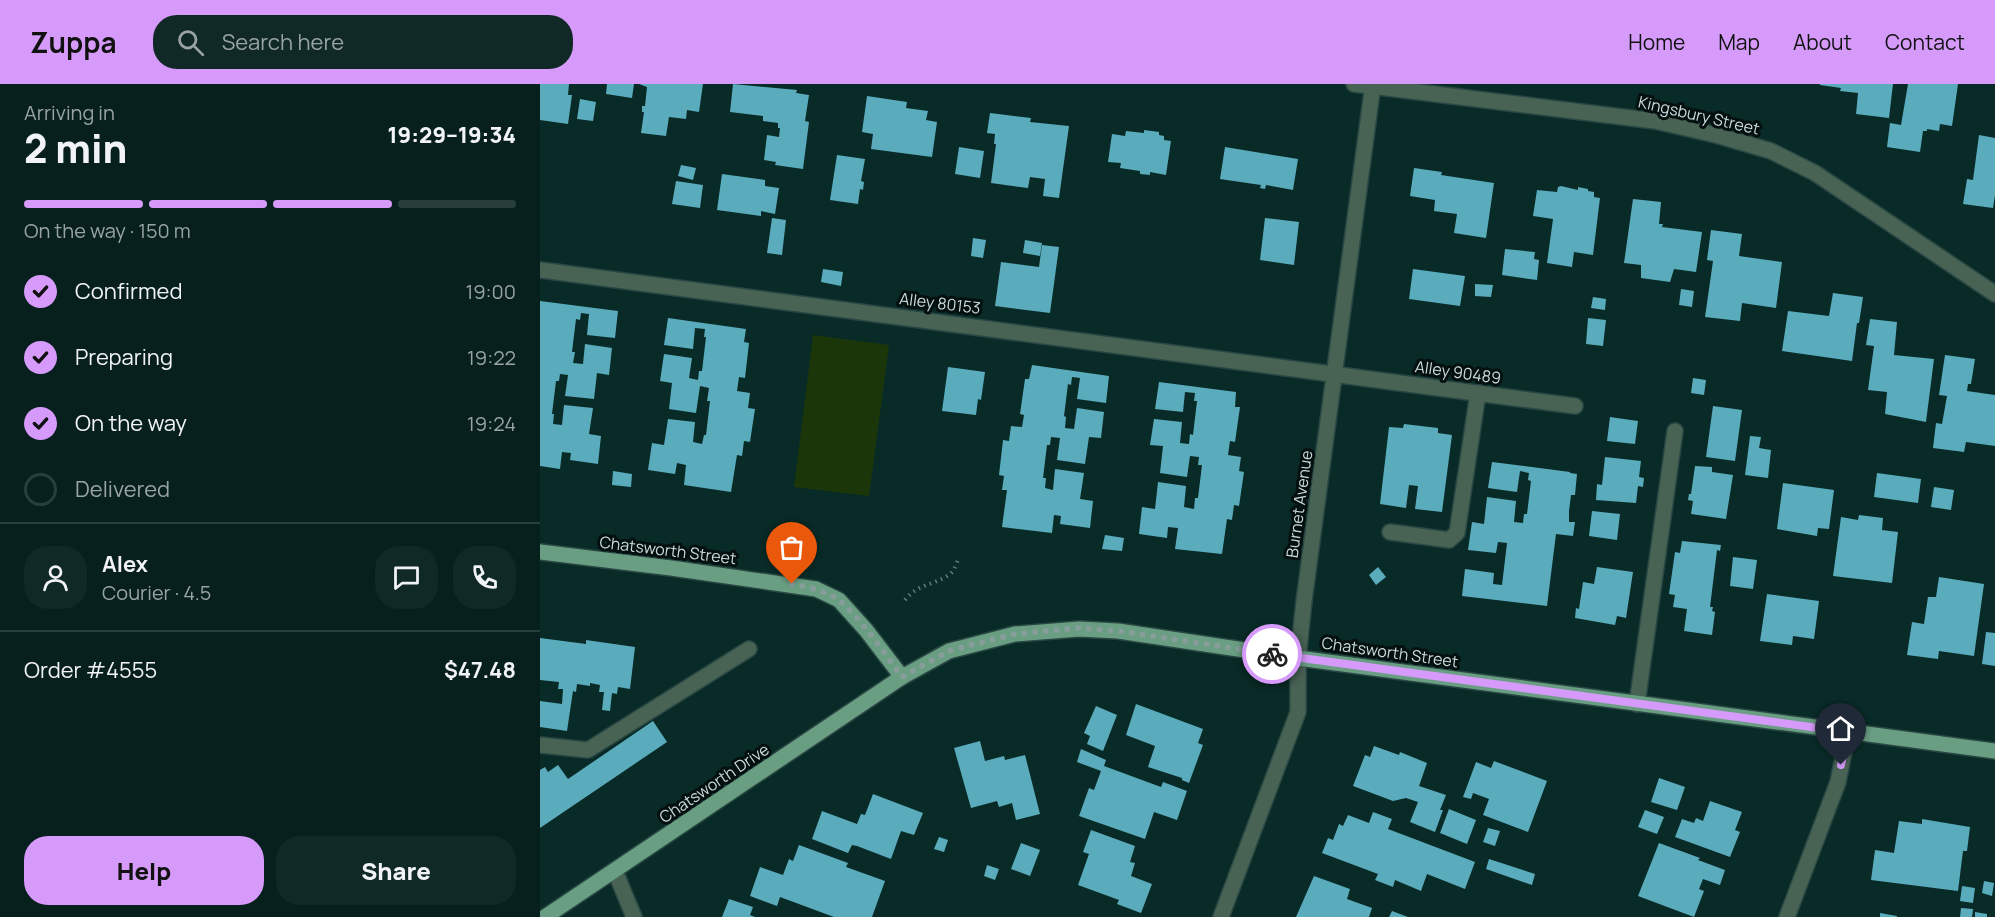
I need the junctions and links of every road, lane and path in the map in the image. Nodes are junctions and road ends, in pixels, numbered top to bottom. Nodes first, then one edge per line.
1 (1354, 84) edge
2 (1373, 85) edge
3 (540, 270) edge
4 (1995, 294) edge
5 (1335, 374) junction
6 (1478, 393) junction
7 (1575, 406) dead end
8 (1675, 431) dead end
9 (1390, 532) dead end
10 (540, 552) edge
11 (959, 557) dead end
12 (905, 600) dead end
13 (749, 649) dead end
14 (1298, 658) junction
15 (902, 677) junction
16 (1637, 704) junction
17 (1848, 732) junction
18 (540, 745) edge
19 (1995, 751) edge
20 (615, 871) junction
21 (545, 917) edge
22 (634, 917) edge
23 (1221, 917) edge
24 (1787, 917) edge

1 - 2 street, Kingsbury Street
2 - 4 street, Kingsbury Street
2 - 5 street, Burnet Avenue
3 - 5 street, Alley 80153
5 - 6 street, Alley 90489
5 - 14 street, Burnet Avenue
6 - 7 street, Alley 90489
6 - 9 street
8 - 16 street
10 - 15 main road, Chatsworth Street
11 - 12 path
13 - 18 street
14 - 15 main road, Chatsworth Street
14 - 16 main road, Chatsworth Street
14 - 23 street, Burnet Avenue
15 - 20 main road, Chatsworth Drive
16 - 17 main road, Chatsworth Street
17 - 19 main road, Chatsworth Street
17 - 24 street
20 - 21 main road, Chatsworth Drive
20 - 22 street

